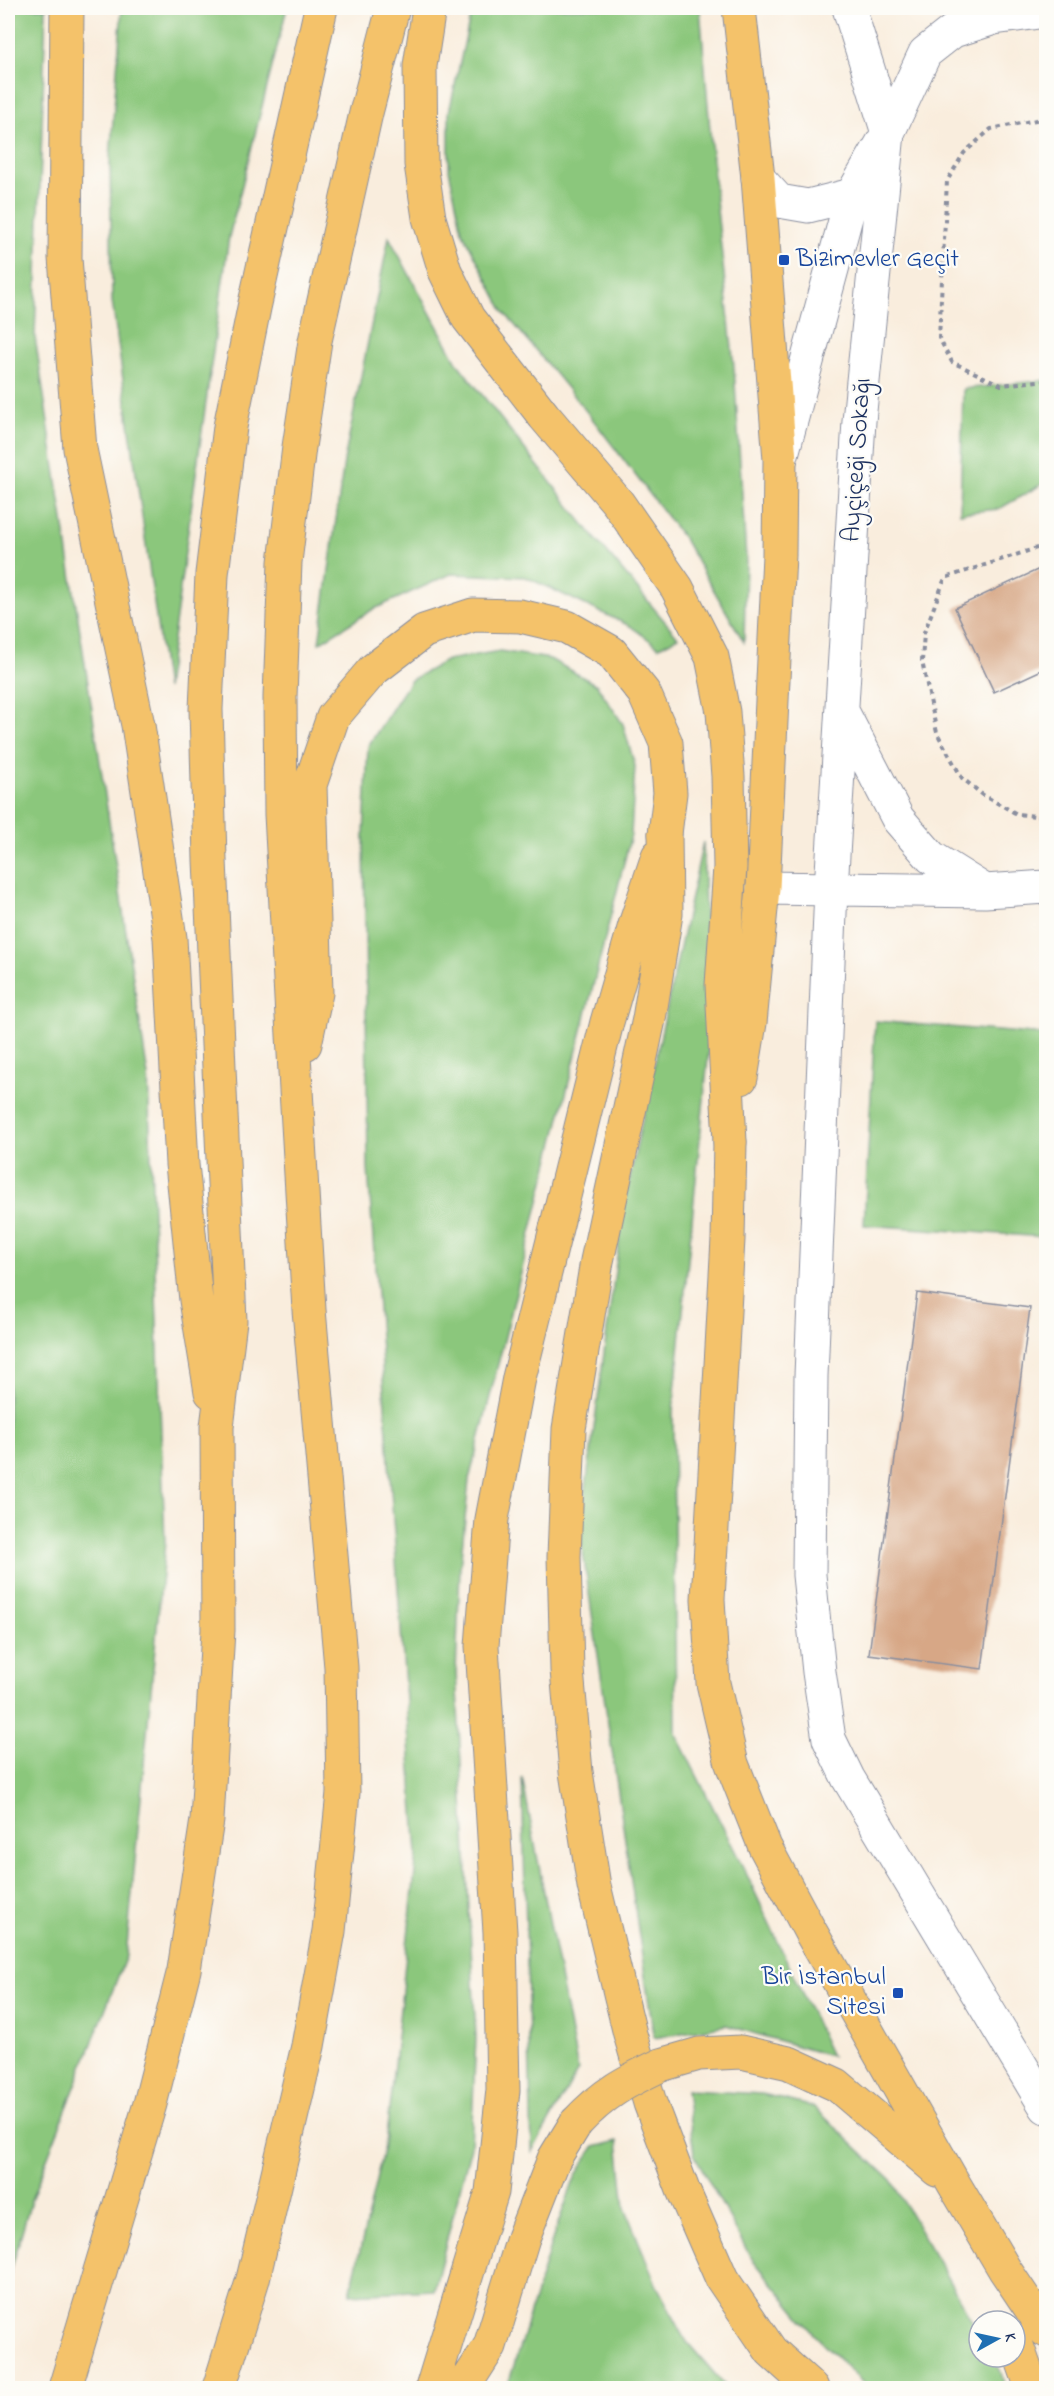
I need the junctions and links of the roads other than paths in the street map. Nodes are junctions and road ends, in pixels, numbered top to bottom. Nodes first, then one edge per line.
1 (67, 8) edge
2 (321, 8) edge
3 (393, 8) edge
4 (429, 8) edge
5 (739, 8) edge
6 (849, 8) edge
7 (1047, 10) edge
8 (888, 133) junction
9 (758, 178) junction
10 (852, 195) junction
11 (780, 460) junction
12 (842, 709) junction
13 (665, 834) junction
14 (1047, 887) edge
15 (763, 888) junction
16 (831, 889) junction
17 (985, 891) junction
18 (296, 1090) junction
19 (730, 1142) junction
20 (217, 1427) junction
21 (1047, 2107) edge
22 (954, 2184) junction
23 (1005, 2270) junction
24 (1009, 2309) edge
25 (1047, 2331) edge
26 (1025, 2369) edge
27 (65, 2388) edge
28 (219, 2388) edge
29 (432, 2388) edge
30 (463, 2388) edge
31 (812, 2388) edge
32 (1032, 2388) edge

1 - 20 main road
2 - 20 main road
3 - 18 main road
4 - 19 main road
5 - 9 main road
6 - 8 street
7 - 8 street, Ayçiçeği Sokağı
8 - 10 street
8 - 12 street, Ayçiçeği Sokağı
9 - 10 street
9 - 11 main road
10 - 11 street
11 - 15 main road
12 - 16 street, Ayçiçeği Sokağı
12 - 17 street
13 - 18 main road
13 - 29 main road
13 - 31 main road
14 - 17 street
15 - 16 street
15 - 19 main road
16 - 17 street
16 - 21 street, Ayçiçeği Sokağı
18 - 28 main road
19 - 22 main road
20 - 27 main road
22 - 23 main road
22 - 30 main road, bridge
23 - 24 main road
23 - 25 main road
26 - 32 main road

